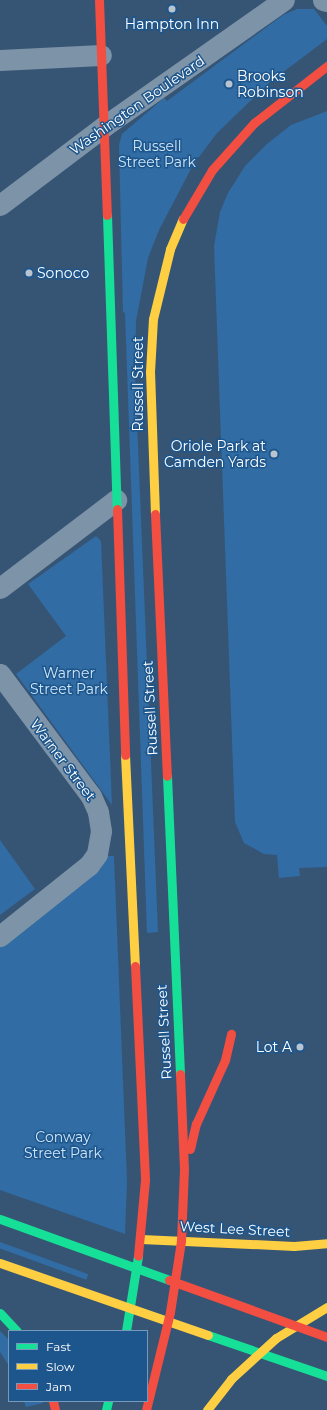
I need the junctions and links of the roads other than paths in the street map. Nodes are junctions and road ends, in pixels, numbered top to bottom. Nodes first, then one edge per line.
1 (99, 0) edge
2 (296, 0) edge
3 (323, 0) edge
4 (327, 1) edge
5 (280, 4) edge
6 (101, 55) junction
7 (0, 60) edge
8 (327, 66) edge
9 (103, 126) junction
10 (0, 205) edge
11 (116, 500) junction
12 (0, 588) edge
13 (0, 674) edge
14 (0, 936) edge
15 (231, 1034) dead end
16 (184, 1169) junction
17 (0, 1219) edge
18 (141, 1239) junction
19 (181, 1241) junction
20 (327, 1243) edge
21 (0, 1263) edge
22 (327, 1307) edge
23 (0, 1313) edge
24 (16, 1330) edge
25 (126, 1330) edge
26 (327, 1337) edge
27 (327, 1376) edge
28 (148, 1402) edge
29 (207, 1410) edge

1 - 6 main road, Russell Street
2 - 5 street, Washington Boulevard
3 - 4 street
5 - 9 street, Washington Boulevard
6 - 7 street
6 - 9 main road, Russell Street
8 - 16 main road, Russell Street
9 - 10 street, Washington Boulevard
9 - 11 main road, Russell Street
11 - 12 street
11 - 18 main road, Russell Street
13 - 14 street, Warner Street
15 - 16 main road
16 - 19 main road, Russell Street
17 - 26 main road
18 - 19 main road, West Lee Street
18 - 25 main road, Russell Street
19 - 20 main road, West Lee Street
19 - 28 main road, Russell Street
21 - 27 main road
22 - 29 main road
23 - 24 main road

